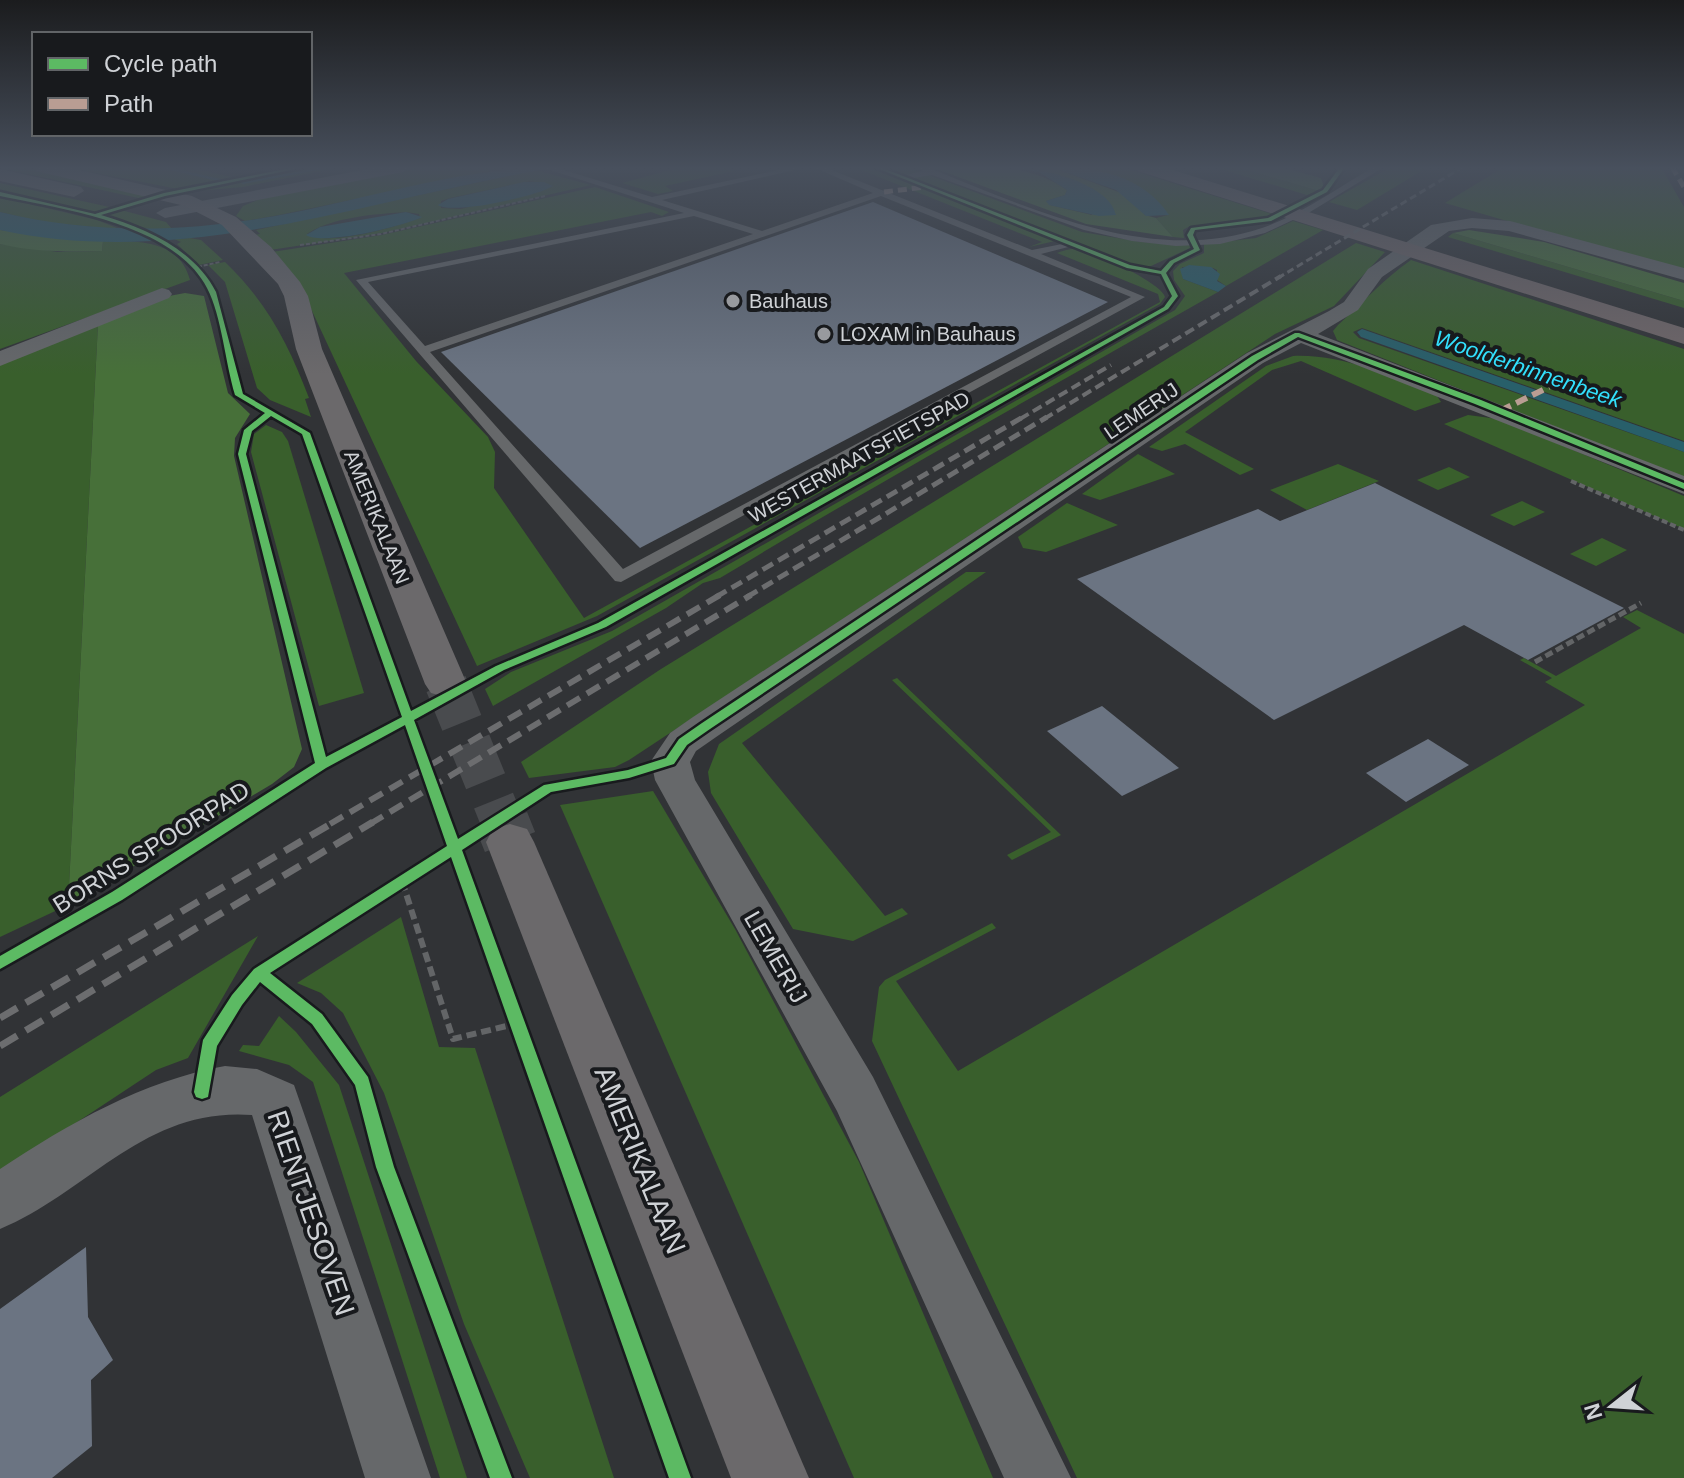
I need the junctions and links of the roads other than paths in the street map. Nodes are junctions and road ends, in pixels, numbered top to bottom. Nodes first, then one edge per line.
1 (246, 236) edge
2 (580, 236) edge
3 (757, 236) edge
4 (990, 236) edge
5 (1126, 236) edge
6 (1244, 236) edge
7 (1364, 236) edge
8 (1412, 236) edge
9 (1427, 236) edge
10 (1546, 236) edge
11 (1069, 244) dead end
12 (1031, 253) junction
13 (1684, 274) edge
14 (162, 294) road end
15 (271, 301) dead end
16 (1684, 319) edge
17 (1297, 334) junction
18 (1684, 336) edge
19 (309, 349) junction
20 (421, 351) junction
21 (0, 359) edge
22 (1684, 486) edge
23 (446, 684) tunnel mouth
24 (510, 842) tunnel mouth
25 (0, 1201) edge
26 (398, 1478) edge
27 (770, 1478) edge
28 (1038, 1478) edge

1 - 19 main road, AMERIKALAAN
2 - 20 lane
3 - 20 lane
4 - 12 lane
5 - 6 lane
7 - 18 highway
8 - 16 highway
9 - 17 street
10 - 13 street
11 - 12 lane
12 - 20 lane
14 - 21 street
15 - 19 main road, AMERIKALAAN
17 - 22 street
17 - 28 street, LEMERIJ
19 - 23 main road, AMERIKALAAN
24 - 27 main road, AMERIKALAAN
25 - 26 street, RIENTJESOVEN

